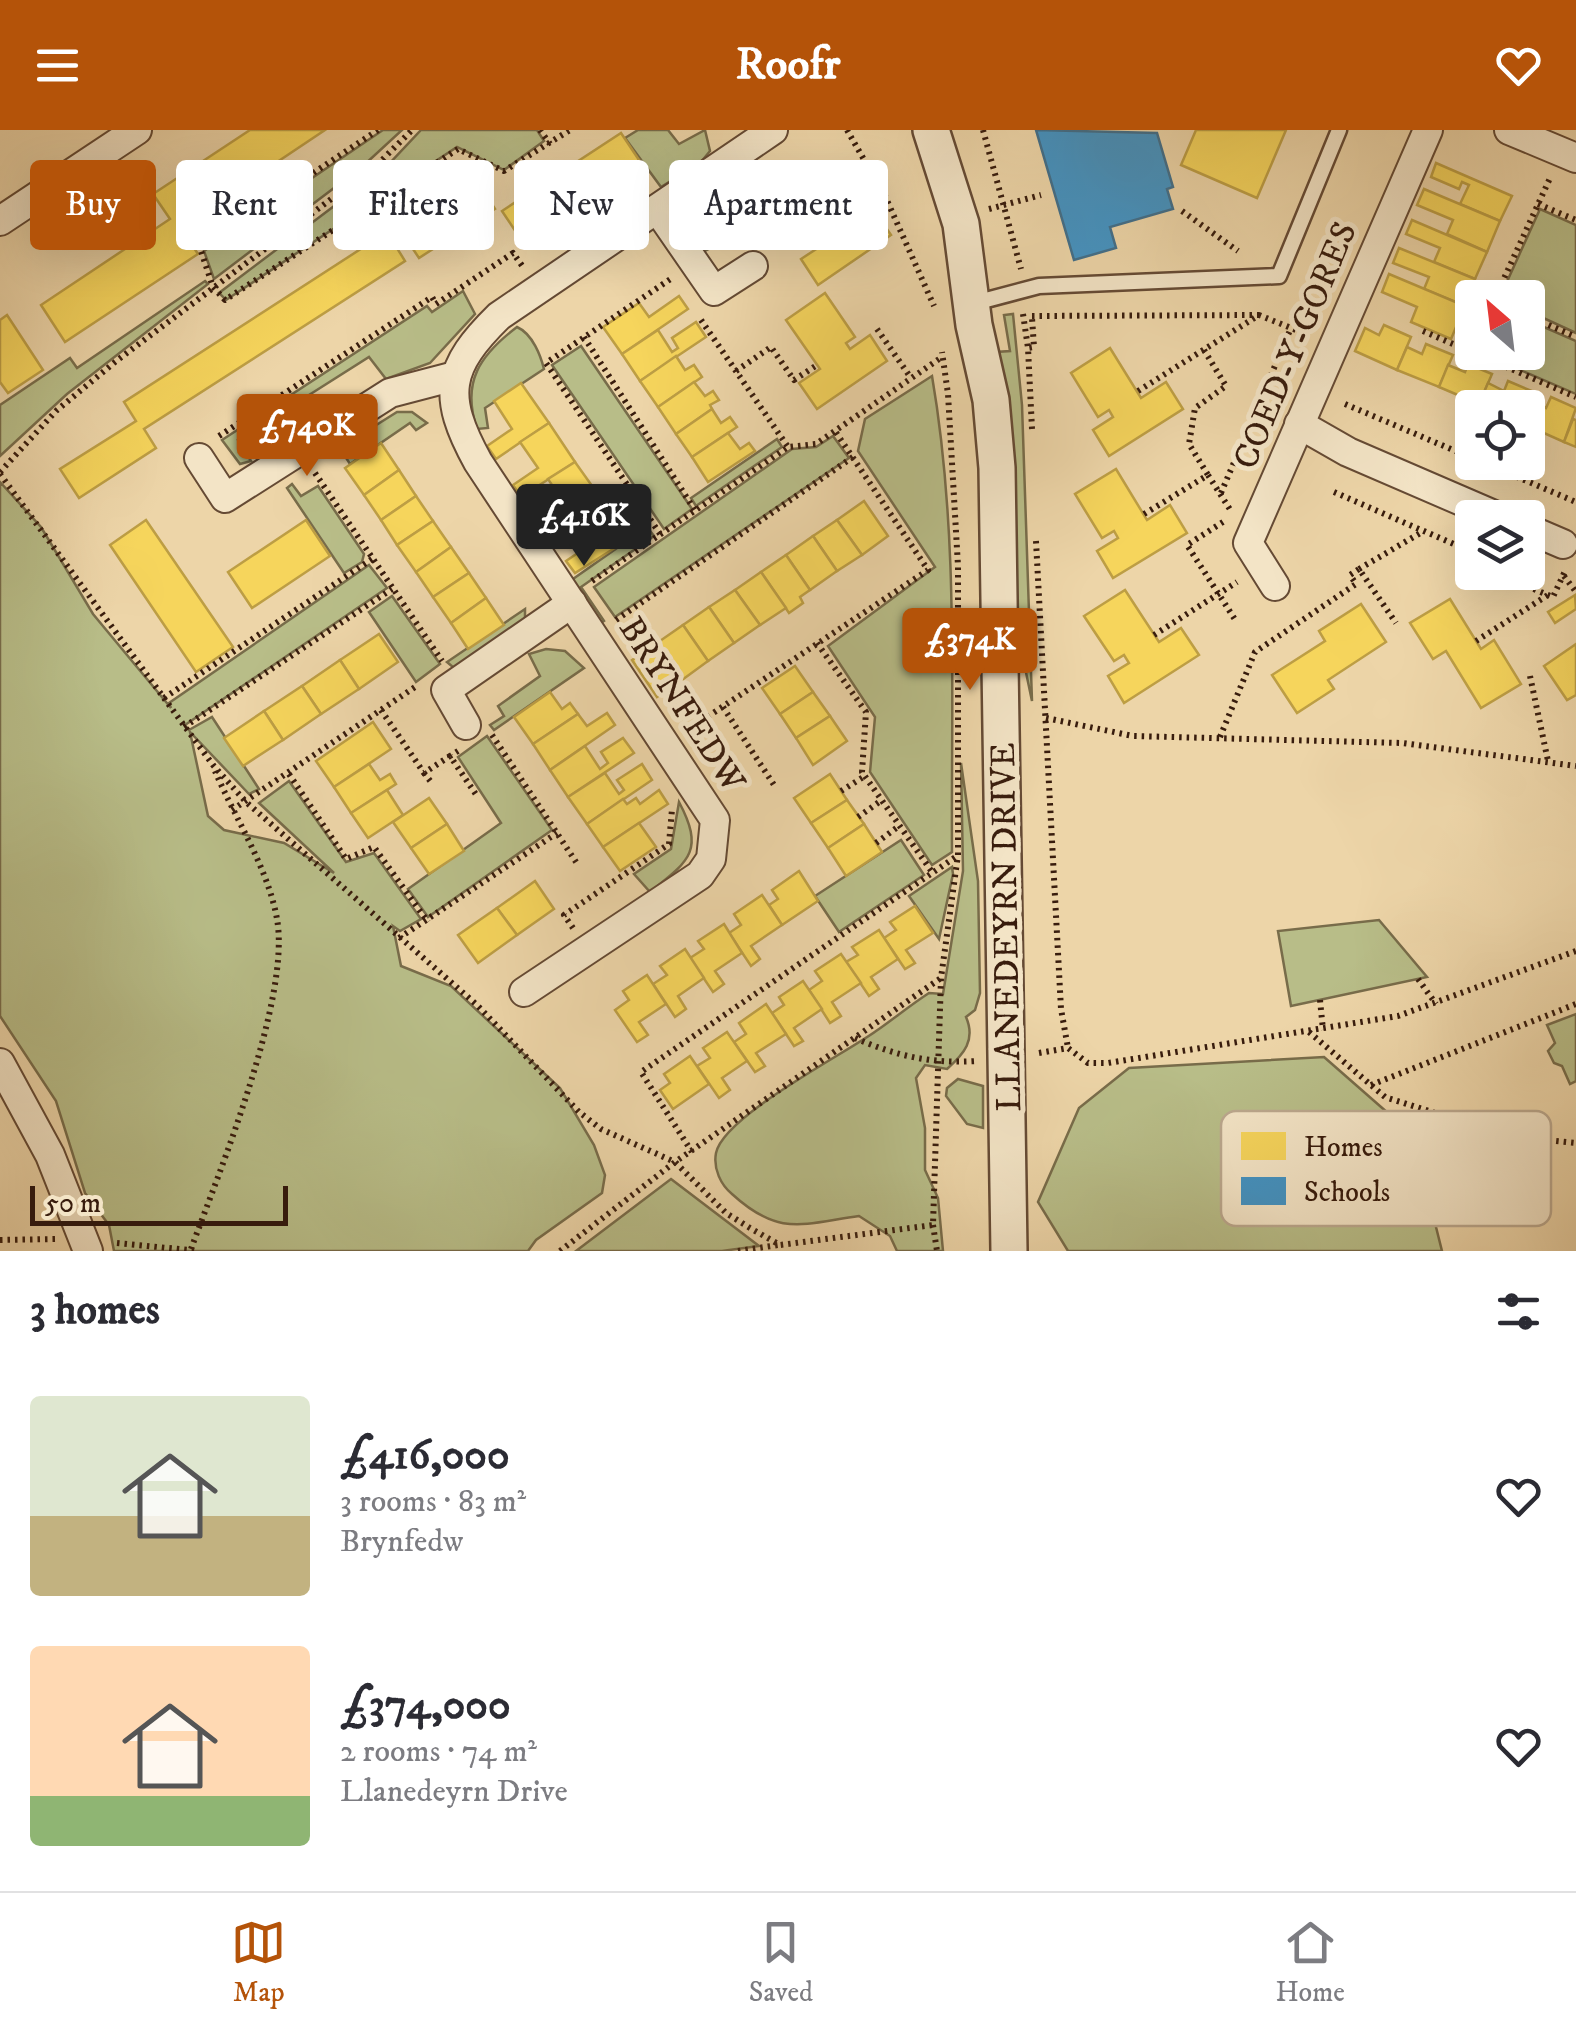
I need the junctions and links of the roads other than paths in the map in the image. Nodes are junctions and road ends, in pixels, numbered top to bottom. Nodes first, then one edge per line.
1 (137, 130) edge
2 (773, 130) edge
3 (931, 130) edge
4 (1339, 130) edge
5 (1428, 130) edge
6 (1509, 130) edge
7 (736, 141) edge
8 (1576, 158) edge
9 (658, 210) junction
10 (0, 220) edge
11 (753, 266) dead end
12 (971, 304) junction
13 (455, 376) junction
14 (1299, 424) junction
15 (199, 458) road end
16 (1459, 500) edge
17 (1545, 540) edge
18 (1565, 553) road end
19 (1275, 586) dead end
20 (584, 600) junction
21 (468, 737) road end
22 (524, 992) dead end
23 (0, 1063) edge
24 (94, 1247) edge
25 (1009, 1251) edge

1 - 10 street
2 - 7 street
3 - 12 street, LLANEDEYRN DRIVE
4 - 12 lane
5 - 14 street, COED-Y-GORES
6 - 8 street
7 - 9 street
9 - 11 street
9 - 13 street
12 - 25 street, LLANEDEYRN DRIVE
13 - 15 street
13 - 20 street, BRYNFEDW
14 - 16 street
14 - 19 street, COED-Y-GORES
17 - 18 street
20 - 21 street, BRYNFEDW
20 - 22 street, BRYNFEDW
23 - 24 street

